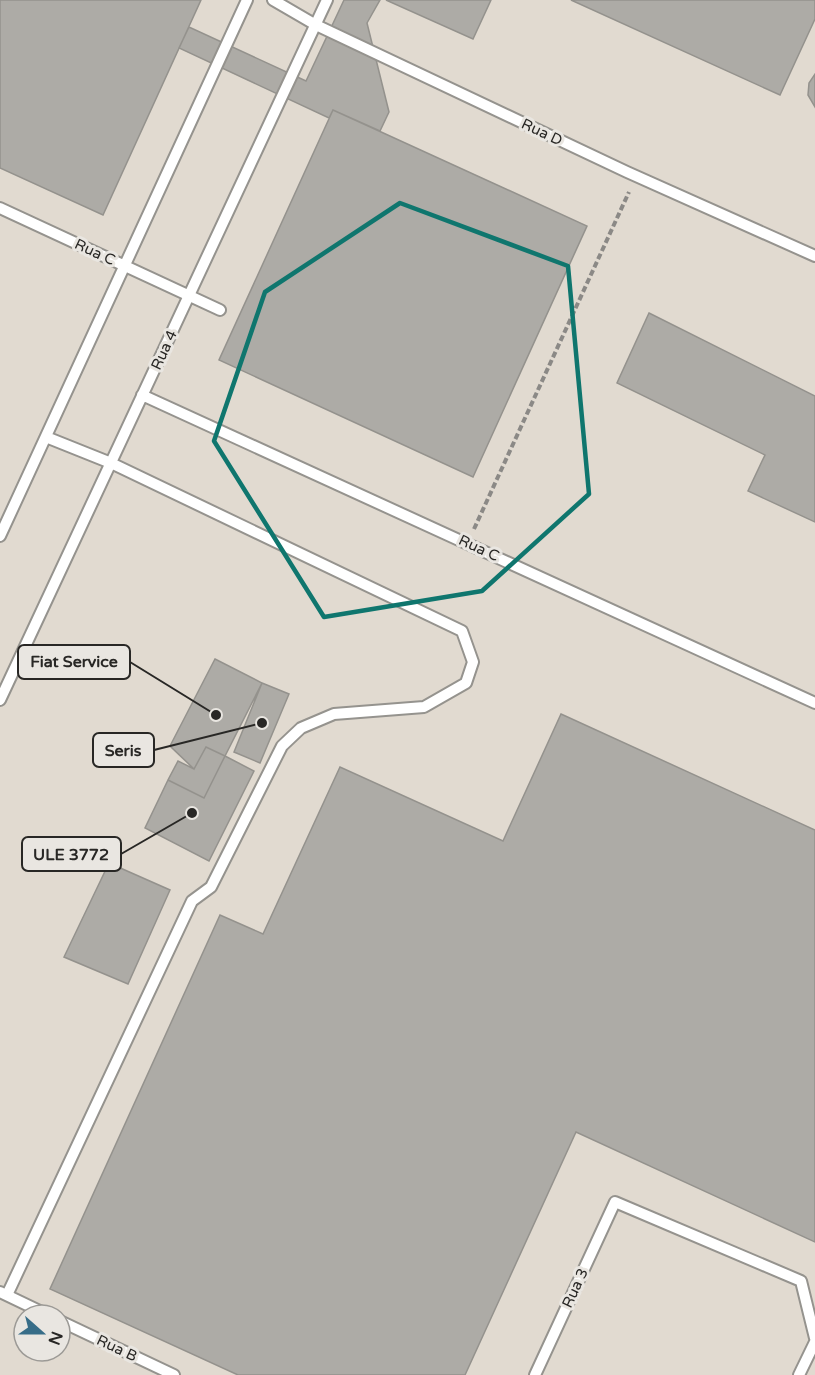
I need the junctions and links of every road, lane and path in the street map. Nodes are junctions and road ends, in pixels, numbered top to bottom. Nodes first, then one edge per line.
1 (247, 0) edge
2 (273, 0) edge
3 (327, 0) edge
4 (316, 25) junction
5 (637, 176) junction
6 (0, 208) edge
7 (815, 256) edge
8 (125, 266) junction
9 (189, 296) junction
10 (220, 310) dead end
11 (142, 395) junction
12 (46, 437) junction
13 (111, 463) junction
14 (0, 536) edge
15 (468, 543) junction
16 (0, 700) edge
17 (815, 703) edge
18 (3, 1294) edge
19 (22, 1303) edge
20 (72, 1327) edge
21 (815, 1340) edge
22 (174, 1375) edge
23 (535, 1375) edge
24 (799, 1375) edge

1 - 8 lane
2 - 4 lane, Rua D
3 - 4 lane, Rua 4
4 - 5 lane, Rua D
4 - 9 lane, Rua 4
5 - 7 lane, Rua D
5 - 15 path
6 - 8 lane, Rua C
8 - 9 lane, Rua C
8 - 12 lane
9 - 10 lane, Rua C
9 - 11 lane, Rua 4
11 - 13 lane, Rua 4
11 - 15 lane, Rua C
12 - 13 lane
12 - 14 lane
13 - 16 lane, Rua 4
13 - 18 lane
15 - 17 lane, Rua C
18 - 19 lane
20 - 22 lane, Rua B
21 - 23 lane, Rua 3
21 - 24 lane

